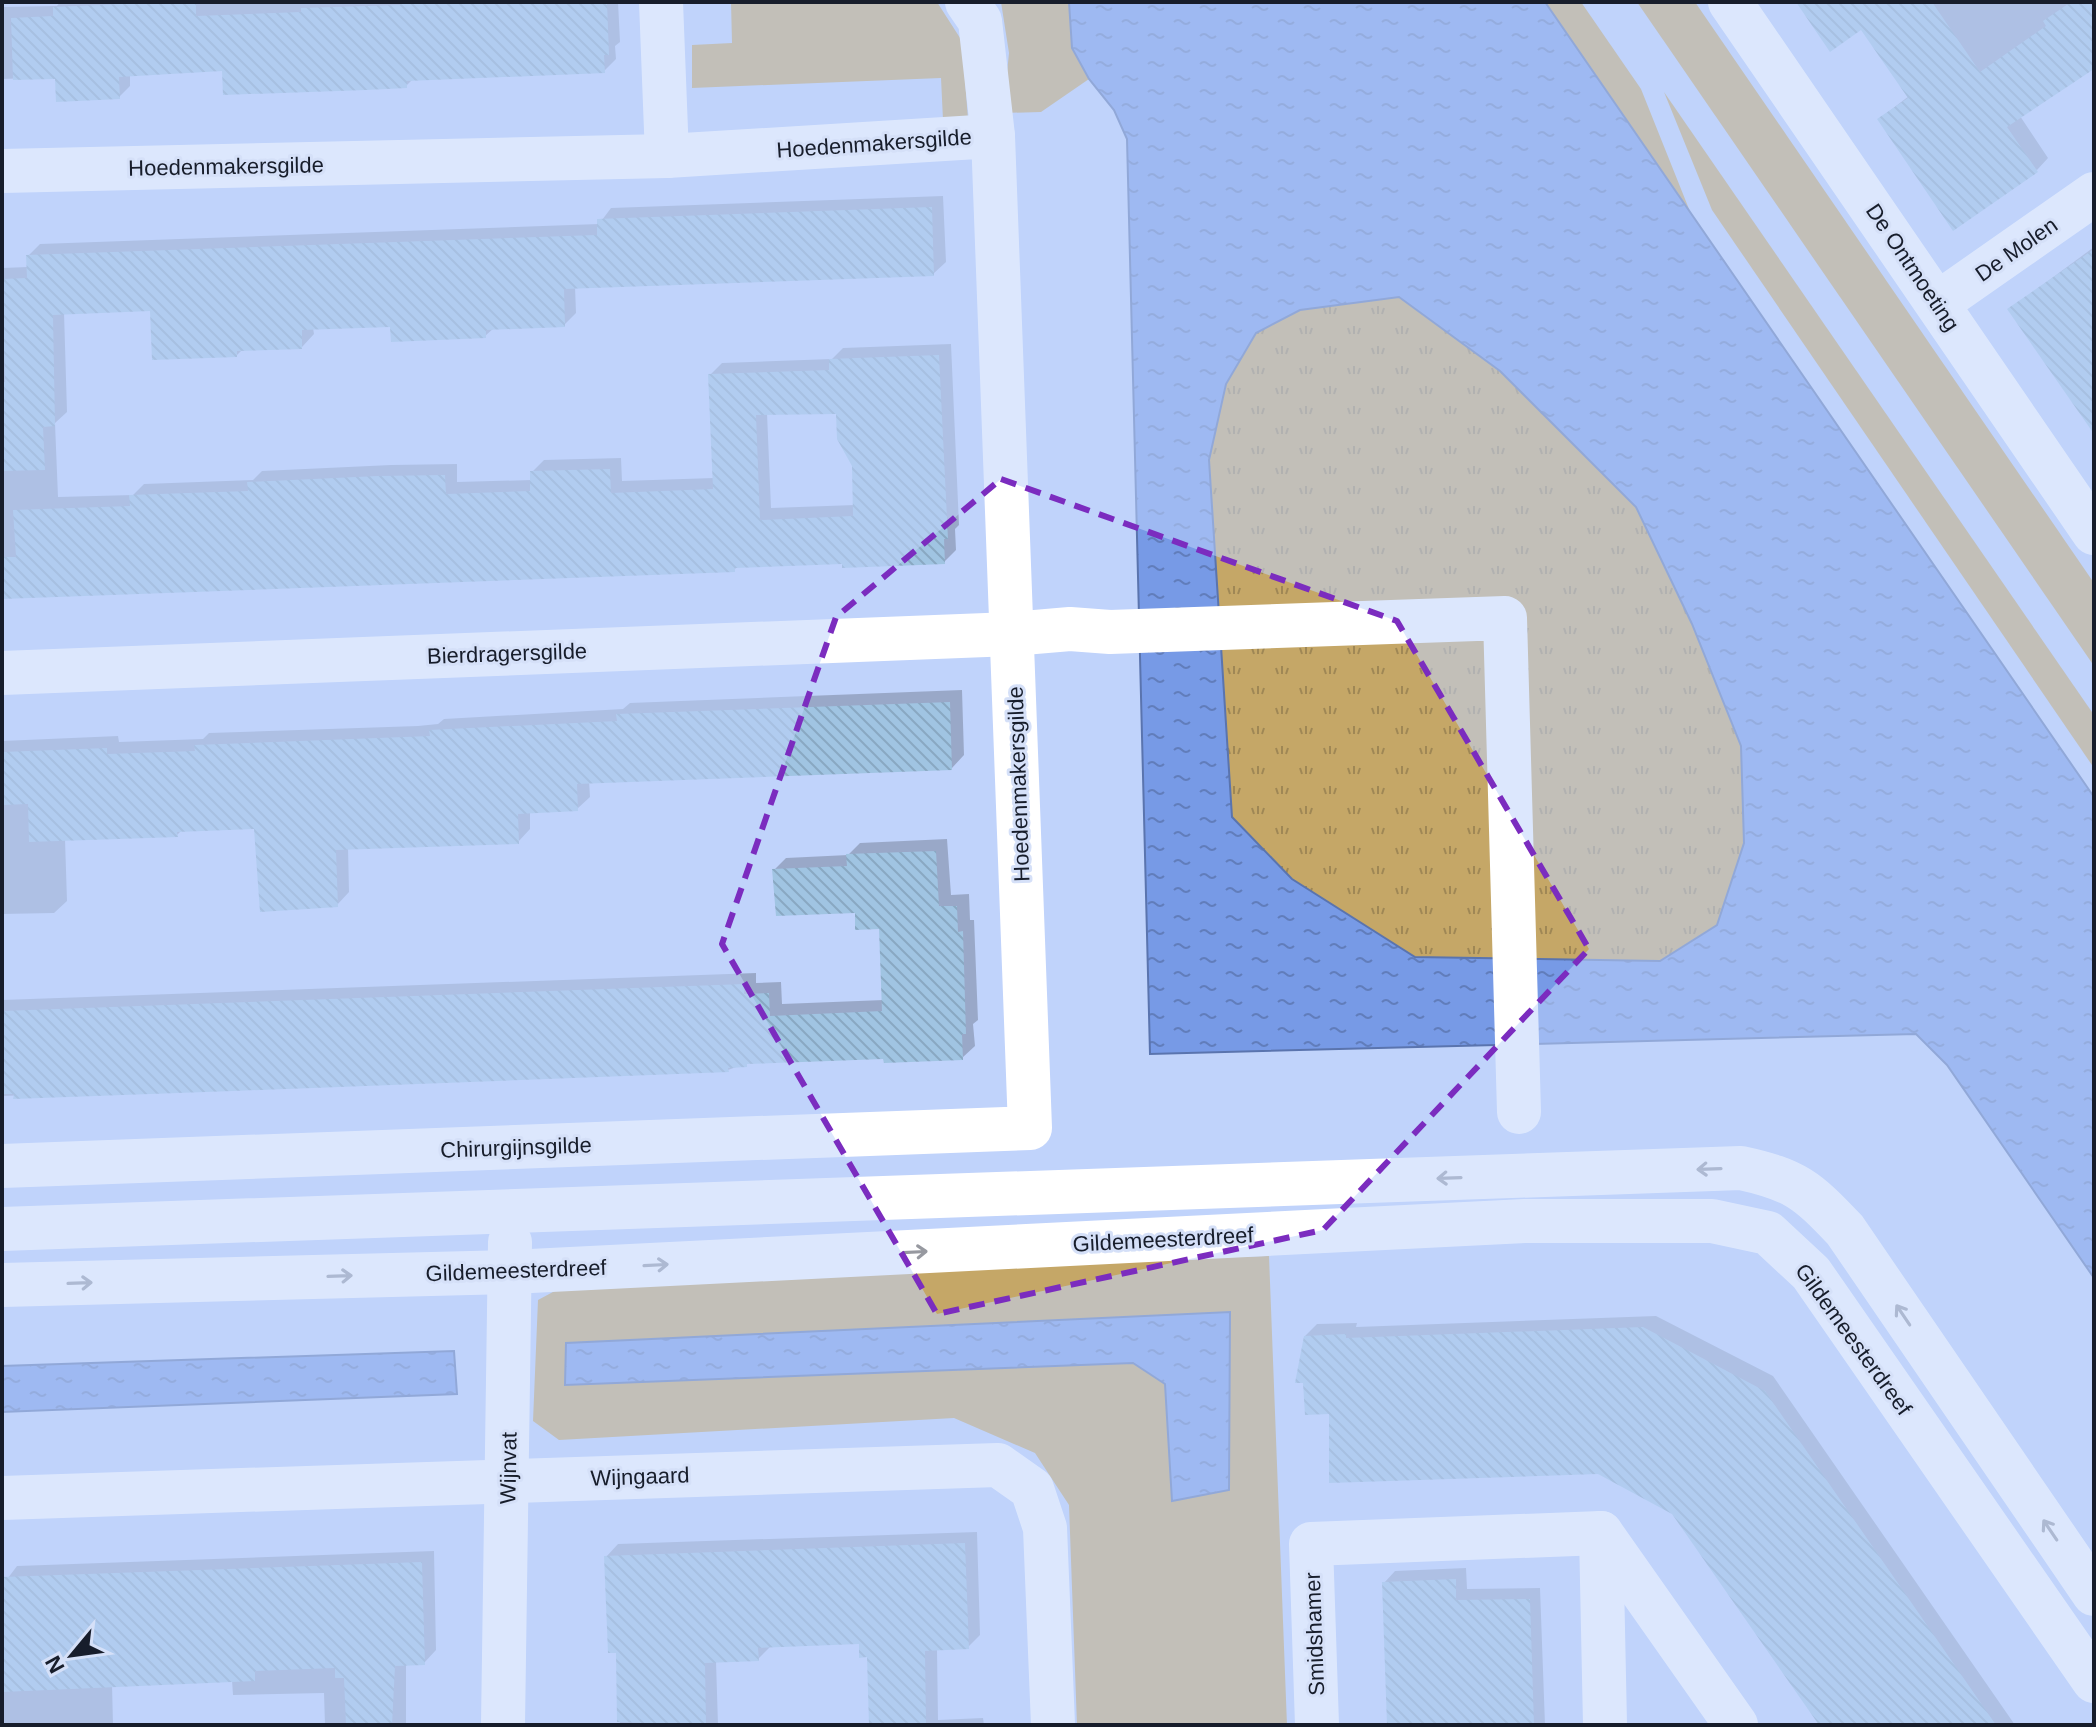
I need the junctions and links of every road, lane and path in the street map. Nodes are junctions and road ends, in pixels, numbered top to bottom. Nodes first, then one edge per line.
1 (661, 2) edge
2 (967, 2) edge
3 (1730, 2) edge
4 (993, 136) junction
5 (667, 156) junction
6 (2, 171) edge
7 (2094, 194) edge
8 (1938, 303) junction
9 (2094, 533) edge
10 (1012, 634) junction
11 (2, 673) edge
12 (1518, 1094) dead end
13 (1030, 1128) joint
14 (2, 1166) edge
15 (508, 1211) junction
16 (2, 1229) edge
17 (511, 1272) junction
18 (2, 1285) edge
19 (508, 1480) junction
20 (2, 1498) edge
21 (1601, 1533) junction
22 (2094, 1594) edge
23 (2094, 1681) edge
24 (503, 1725) edge
25 (1053, 1725) edge
26 (1317, 1725) edge
27 (1605, 1725) edge
28 (1736, 1725) edge

1 - 5 street
2 - 4 street
3 - 8 street, De Ontmoeting
4 - 5 street, Hoedenmakersgilde
4 - 10 street, Hoedenmakersgilde
5 - 6 street, Hoedenmakersgilde
7 - 8 street, De Molen
8 - 9 street, De Ontmoeting
10 - 11 street, Bierdragersgilde
10 - 12 street, Bierdragersgilde
10 - 13 street, Hoedenmakersgilde
13 - 14 street, Chirurgijnsgilde
15 - 16 street
15 - 17 street, Wijnvat
22 -> 15 street
18 -> 17 street, Gildemeesterdreef
17 - 19 street, Wijnvat
17 -> 23 street, Gildemeesterdreef
19 - 20 street, Wijngaard
19 - 24 street, Wijnvat
19 - 25 street, Wijngaard
21 - 26 street, Smidshamer
21 - 27 street
21 - 28 street

